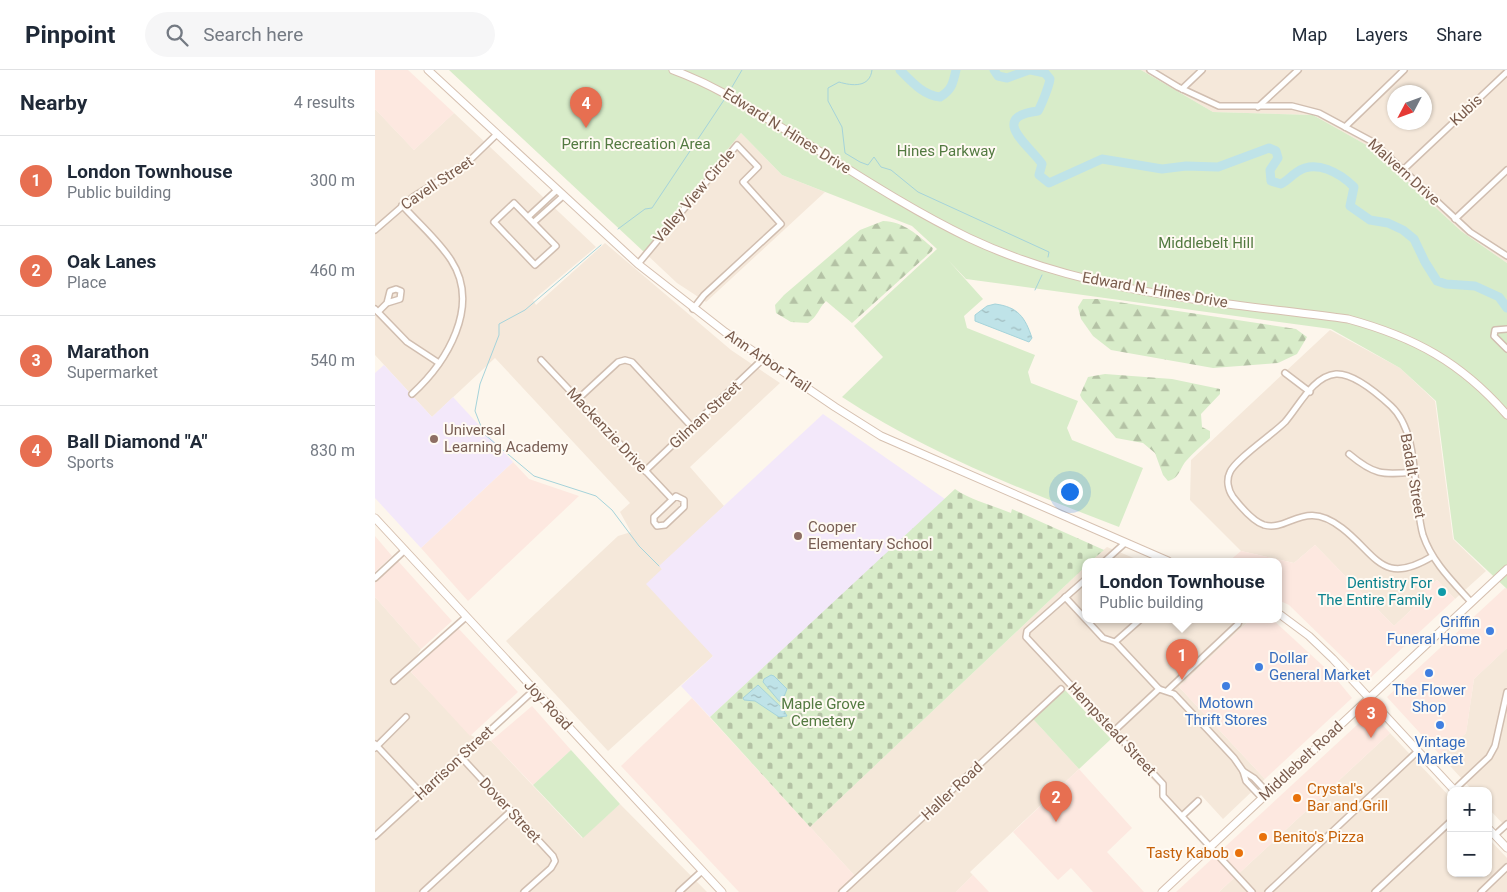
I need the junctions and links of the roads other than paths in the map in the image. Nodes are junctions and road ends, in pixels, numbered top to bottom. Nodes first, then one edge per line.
1 (428, 70) edge
2 (673, 70) edge
3 (1150, 70) edge
4 (1202, 70) edge
5 (1298, 70) edge
6 (1404, 70) edge
7 (1507, 72) edge
8 (1182, 89) junction
9 (1258, 107) junction
10 (1345, 127) junction
11 (497, 134) junction
12 (1403, 170) junction
13 (1507, 170) edge
14 (560, 193) junction
15 (402, 205) junction
16 (528, 217) junction
17 (1455, 219) junction
18 (533, 222) junction
19 (375, 230) edge
20 (1507, 256) edge
21 (638, 264) junction
22 (387, 303) dead end
23 (693, 309) junction
24 (377, 311) edge
25 (1507, 329) edge
26 (1507, 349) edge
27 (764, 358) junction
28 (541, 360) dead end
29 (439, 363) junction
30 (1285, 373) dead end
31 (1310, 392) junction
32 (412, 394) dead end
33 (578, 399) junction
34 (1507, 415) edge
35 (692, 427) junction
36 (1349, 454) dead end
37 (645, 471) junction
38 (1414, 472) junction
39 (672, 499) junction
40 (375, 518) edge
41 (1125, 543) junction
42 (405, 550) junction
43 (1433, 556) junction
44 (1108, 558) edge
45 (1161, 558) edge
46 (1507, 569) edge
47 (375, 578) edge
48 (1082, 582) edge
49 (1065, 597) junction
50 (1471, 602) junction
51 (1082, 615) edge
52 (1282, 615) edge
53 (466, 617) junction
54 (1089, 623) edge
55 (1136, 623) edge
56 (1238, 623) edge
57 (1115, 642) junction
58 (394, 680) dead end
59 (1061, 689) dead end
60 (1159, 689) junction
61 (534, 690) junction
62 (1168, 690) junction
63 (1507, 692) edge
64 (1369, 697) junction
65 (406, 717) dead end
66 (1501, 720) junction
67 (1507, 721) edge
68 (1114, 731) junction
69 (376, 746) edge
70 (1418, 751) junction
71 (461, 757) junction
72 (1451, 787) edge
73 (1457, 787) edge
74 (421, 794) junction
75 (1265, 795) junction
76 (1198, 801) dead end
77 (511, 811) junction
78 (1182, 816) junction
79 (1507, 824) edge
80 (1447, 825) edge
81 (1492, 832) edge
82 (1495, 835) junction
83 (375, 836) edge
84 (1210, 846) junction
85 (1507, 848) edge
86 (1507, 867) edge
87 (702, 871) junction
88 (423, 892) edge
89 (524, 892) edge
90 (679, 892) edge
91 (722, 892) edge
92 (842, 892) edge
93 (1162, 892) edge
94 (1252, 892) edge
95 (1267, 892) edge
96 (1375, 892) edge
97 (1481, 892) edge

1 - 11 street, Ann Arbor Trail
2 - 34 street, Edward N. Hines Drive
3 - 8 street, Malvern Drive
4 - 8 street
5 - 9 street
6 - 10 street
7 - 12 street, Kubis
8 - 9 street, Malvern Drive
9 - 10 street, Malvern Drive
10 - 12 street, Malvern Drive
11 - 14 street, Ann Arbor Trail
11 - 15 street, Cavell Street
12 - 17 street, Malvern Drive
13 - 17 street
14 - 16 street
14 - 18 street
14 - 21 street, Ann Arbor Trail
15 - 19 street, Cavell Street
15 - 29 street
16 - 18 street
16 - 18 street
17 - 20 street, Malvern Drive
21 - 23 street, Ann Arbor Trail
21 - 23 street, Valley View Circle
22 - 24 street
23 - 27 street, Ann Arbor Trail
24 - 29 street
25 - 26 street
27 - 35 street, Gilman Street
27 - 41 street, Ann Arbor Trail
28 - 33 street, Mackenzie Drive
29 - 32 street
30 - 31 street
31 - 38 street, Badalt Street
31 - 43 street, Badalt Street
33 - 35 street
33 - 37 street, Mackenzie Drive
35 - 37 street, Gilman Street
36 - 38 street
37 - 39 street, Mackenzie Drive
38 - 43 street, Badalt Street
39 - 39 street, Mackenzie Drive
40 - 42 street, Joy Road
41 - 44 street
41 - 45 street, Ann Arbor Trail
42 - 47 street
42 - 53 street, Joy Road
43 - 50 street, Badalt Street
46 - 50 street, Middlebelt Road
48 - 49 street
49 - 51 street
49 - 68 street, Hempstead Street
50 - 64 street, Middlebelt Road
52 - 64 street
53 - 58 street
53 - 61 street, Joy Road
54 - 57 street
55 - 57 street
56 - 62 street
57 - 60 street
59 - 92 street, Haller Road
60 - 62 street
60 - 68 street
61 - 71 street, Harrison Street
61 - 87 street, Joy Road
62 - 75 street
63 - 66 street
64 - 70 street
64 - 75 street, Middlebelt Road
65 - 69 street
66 - 67 street
66 - 73 street
68 - 78 street, Hempstead Street
69 - 74 street
70 - 72 street
70 - 95 street
71 - 74 street, Harrison Street
71 - 77 street, Dover Street
74 - 83 street, Harrison Street
75 - 84 street, Middlebelt Road
76 - 78 street
77 - 88 street
77 - 89 street, Dover Street
78 - 84 street, Hempstead Street
79 - 82 street
80 - 96 street
81 - 82 street
82 - 85 street
84 - 93 street, Middlebelt Road
84 - 94 street, Hempstead Street
86 - 97 street
87 - 90 street
87 - 91 street, Joy Road

